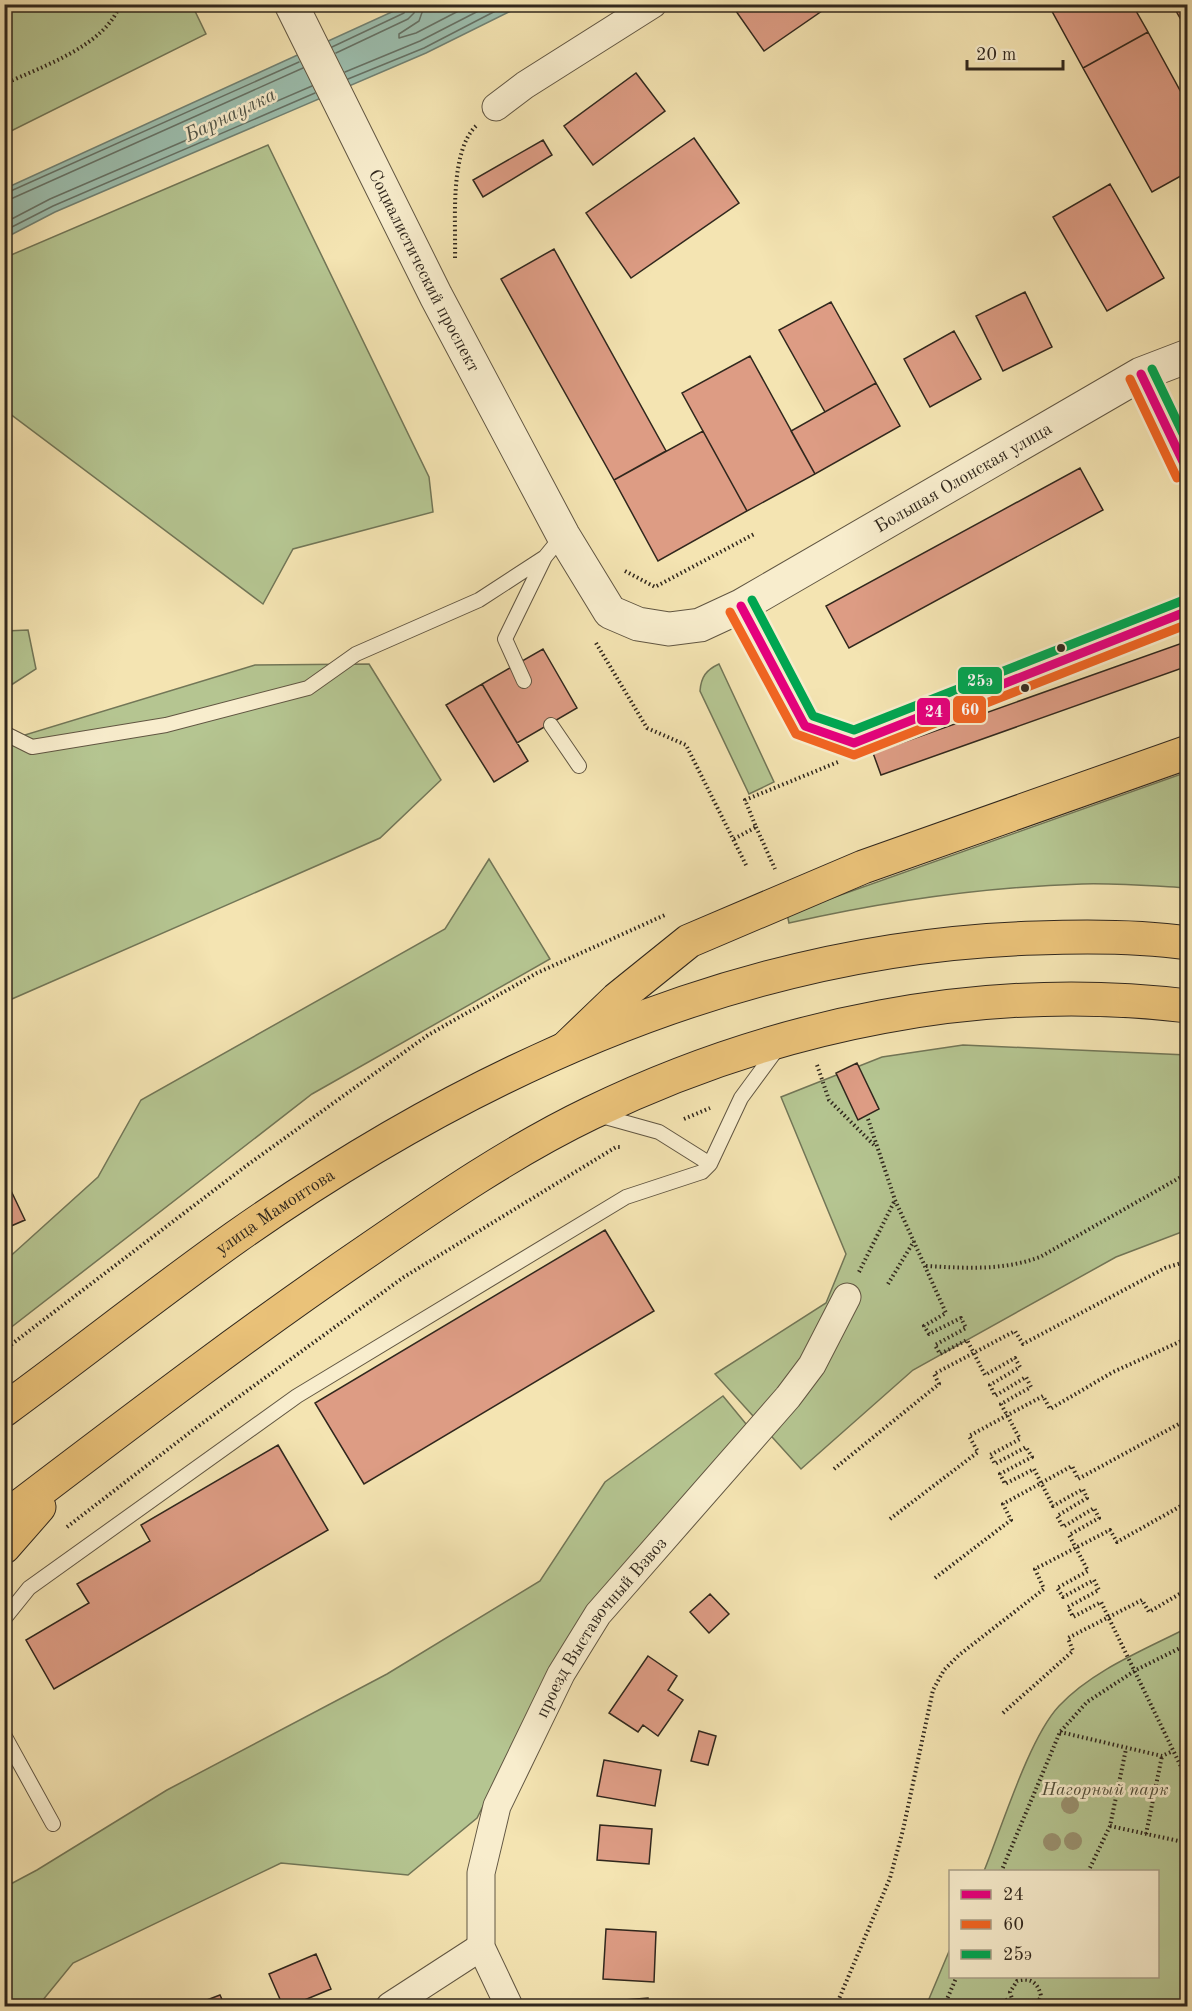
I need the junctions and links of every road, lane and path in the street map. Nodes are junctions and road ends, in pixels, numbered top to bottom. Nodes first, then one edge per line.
1 (120, 4) edge
2 (291, 4) edge
3 (653, 4) edge
4 (5, 82) edge
5 (496, 107) joint
6 (455, 265) dead end
7 (1188, 356) edge
8 (1141, 374) junction
9 (1188, 473) edge
10 (756, 533) dead end
11 (554, 546) junction
12 (617, 567) dead end
13 (741, 606) junction
14 (1188, 611) edge
15 (524, 681) dead end
16 (551, 725) dead end
17 (4, 733) edge
18 (1188, 752) edge
19 (579, 766) dead end
20 (756, 827) dead end
21 (776, 870) dead end
22 (1188, 943) edge
23 (1188, 1006) edge
24 (785, 1038) junction
25 (566, 1047) junction
26 (817, 1065) dead end
27 (712, 1107) dead end
28 (590, 1113) junction
29 (868, 1119) dead end
30 (682, 1120) dead end
31 (877, 1147) junction
32 (627, 1148) dead end
33 (710, 1164) junction
34 (246, 1166) dead end
35 (1188, 1173) edge
36 (896, 1200) junction
37 (914, 1241) junction
38 (1188, 1261) edge
39 (926, 1266) junction
40 (888, 1284) dead end
41 (847, 1297) joint
42 (1188, 1338) edge
43 (4, 1350) edge
44 (974, 1353) junction
45 (4, 1410) edge
46 (1007, 1415) junction
47 (1188, 1419) edge
48 (81, 1460) junction
49 (834, 1469) dead end
50 (1041, 1483) junction
51 (1188, 1502) edge
52 (4, 1518) edge
53 (890, 1519) dead end
54 (65, 1528) dead end
55 (4, 1547) edge
56 (1076, 1548) junction
57 (935, 1578) dead end
58 (1188, 1589) edge
59 (1109, 1617) junction
60 (4, 1619) edge
61 (1188, 1644) edge
62 (1136, 1670) junction
63 (1003, 1713) dead end
64 (1059, 1732) junction
65 (4, 1735) edge
66 (1126, 1749) junction
67 (1173, 1750) junction
68 (1162, 1756) junction
69 (1188, 1781) edge
70 (53, 1824) dead end
71 (1110, 1826) junction
72 (1146, 1834) junction
73 (1188, 1843) edge
74 (1002, 1870) edge
75 (1089, 1870) edge
76 (481, 1947) junction
77 (957, 1978) edge
78 (1016, 1979) edge
79 (1034, 1979) edge
80 (1010, 1999) junction
81 (390, 2007) edge
82 (509, 2007) edge
83 (836, 2007) edge
84 (944, 2007) edge
85 (984, 2007) edge
86 (1014, 2007) edge
87 (1036, 2007) edge

1 - 4 path
2 - 11 street, Социалистический проспект
3 - 5 street
5 - 6 path
7 - 8 street, Большая Олонская улица
8 - 9 lane
8 - 13 street, Большая Олонская улица
10 - 12 path
11 - 13 street, Социалистический проспект
11 - 15 lane
11 - 17 lane
13 - 14 lane
16 - 19 lane
18 - 25 main road
20 - 21 path
22 - 25 main road
23 - 24 main road
24 - 28 main road
24 - 33 lane
25 - 45 main road, улица Мамонтова
26 - 31 path
27 - 30 path
28 - 33 lane
28 - 48 main road
29 - 31 path
31 - 36 path
32 - 54 path
33 - 60 lane
34 - 43 path
35 - 39 path
36 - 37 path
36 - 41 path
37 - 39 path
37 - 40 path
38 - 44 path
39 - 44 path
41 - 76 street, проезд Выставочный Взвоз
42 - 46 path
44 - 46 path
44 - 49 path
46 - 50 path
46 - 53 path
47 - 50 path
48 - 52 main road
48 - 55 main road
50 - 56 path
50 - 57 path
51 - 56 path
56 - 59 path
56 - 83 path
58 - 59 path
59 - 62 path
59 - 63 path
61 - 62 path
62 - 64 path
62 - 67 path
64 - 66 path
64 - 74 path
65 - 70 lane
66 - 68 path
66 - 71 path
67 - 68 path
67 - 69 path
68 - 72 path
71 - 72 path
71 - 75 path
72 - 73 path
76 - 81 street
76 - 82 street, проезд Выставочный Взвоз
77 - 84 path
78 - 79 path
78 - 80 path
79 - 87 path
80 - 85 path
80 - 86 path

